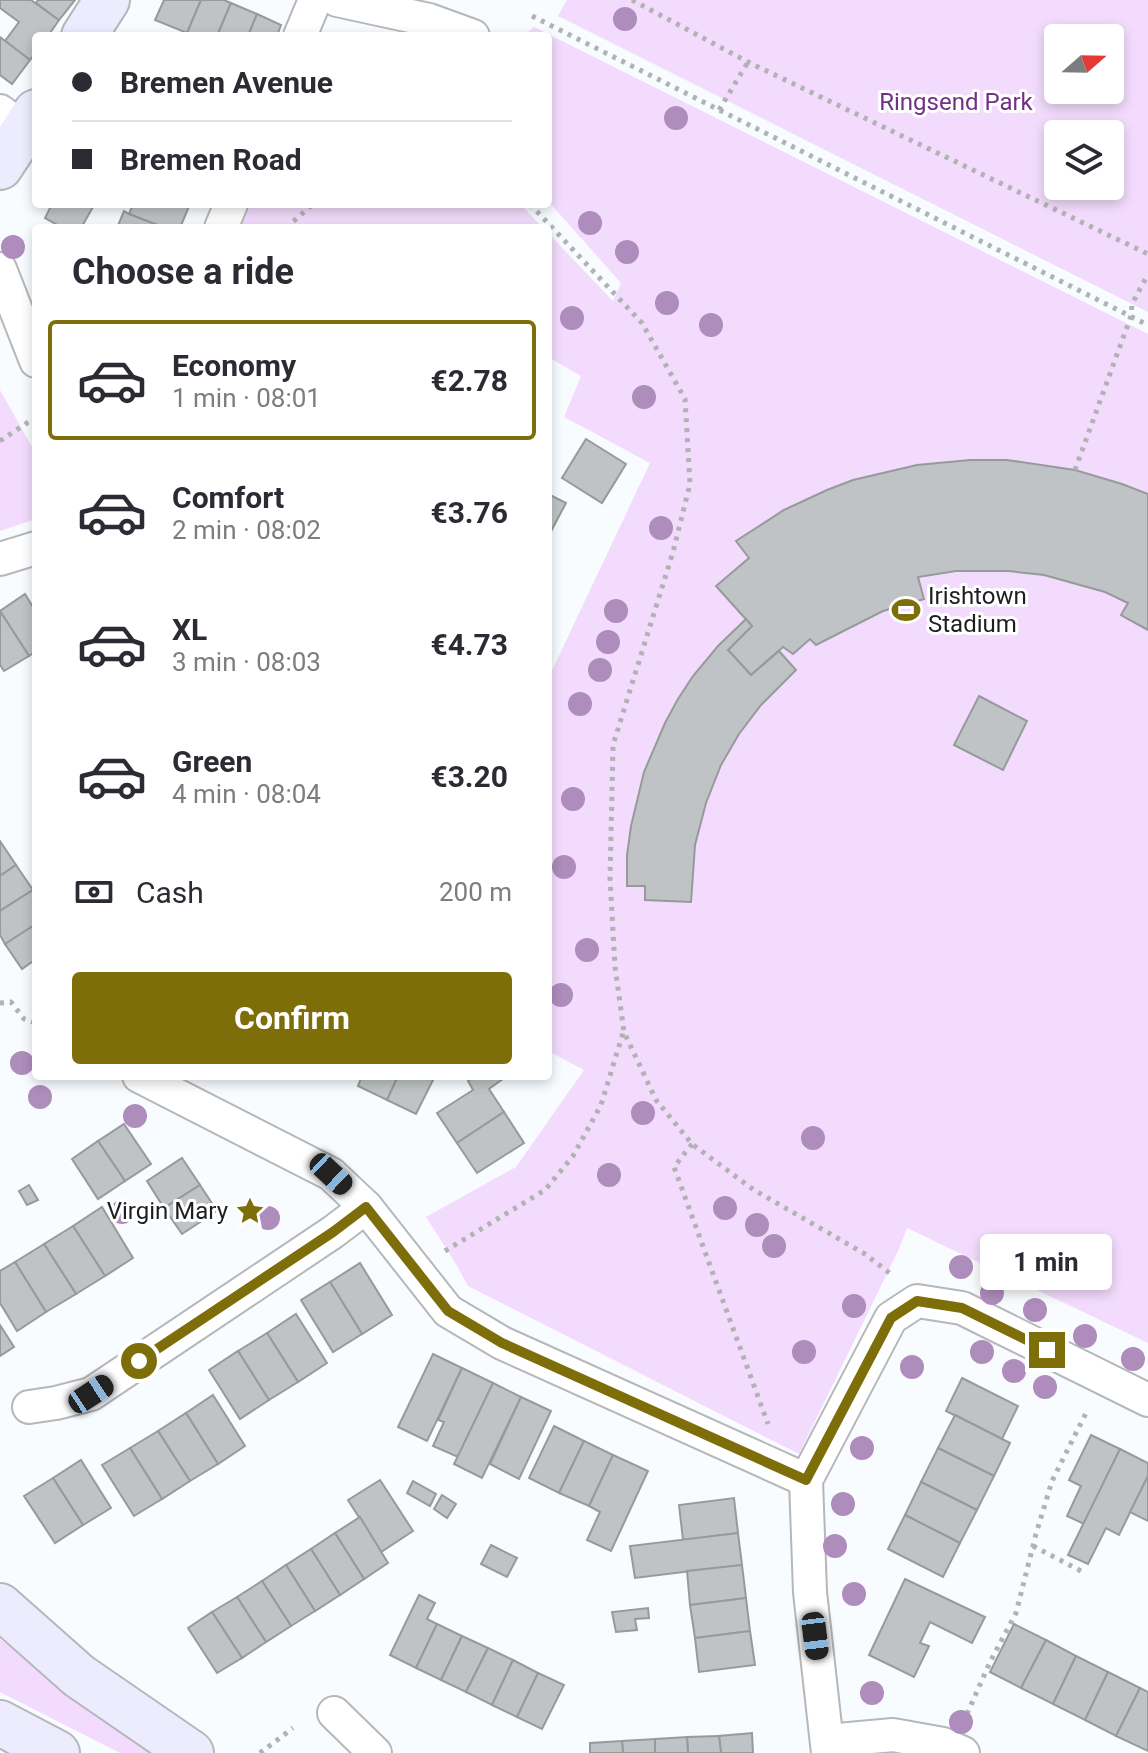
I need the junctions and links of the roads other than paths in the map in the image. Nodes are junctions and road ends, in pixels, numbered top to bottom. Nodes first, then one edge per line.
1 (107, 0) edge
2 (315, 0) edge
3 (337, 0) edge
4 (87, 32) edge
5 (302, 32) edge
6 (462, 32) edge
7 (20, 118) edge
8 (0, 167) edge
9 (0, 269) edge
10 (25, 349) edge
11 (32, 549) edge
12 (0, 559) edge
13 (147, 1080) edge
14 (366, 1207) junction
15 (1148, 1400) edge
16 (29, 1407) dead end
17 (806, 1480) junction
18 (0, 1606) edge
19 (334, 1713) dead end
20 (0, 1723) edge
21 (827, 1747) edge
22 (957, 1751) edge
23 (57, 1753) edge
24 (191, 1753) edge
25 (375, 1753) edge

1 - 4 main road
2 - 5 street
3 - 6 street
7 - 8 main road
9 - 10 street
11 - 12 street
13 - 14 street
14 - 16 street
14 - 17 street
15 - 17 street
17 - 21 street
18 - 24 main road
19 - 25 street
20 - 23 main road
21 - 22 street

